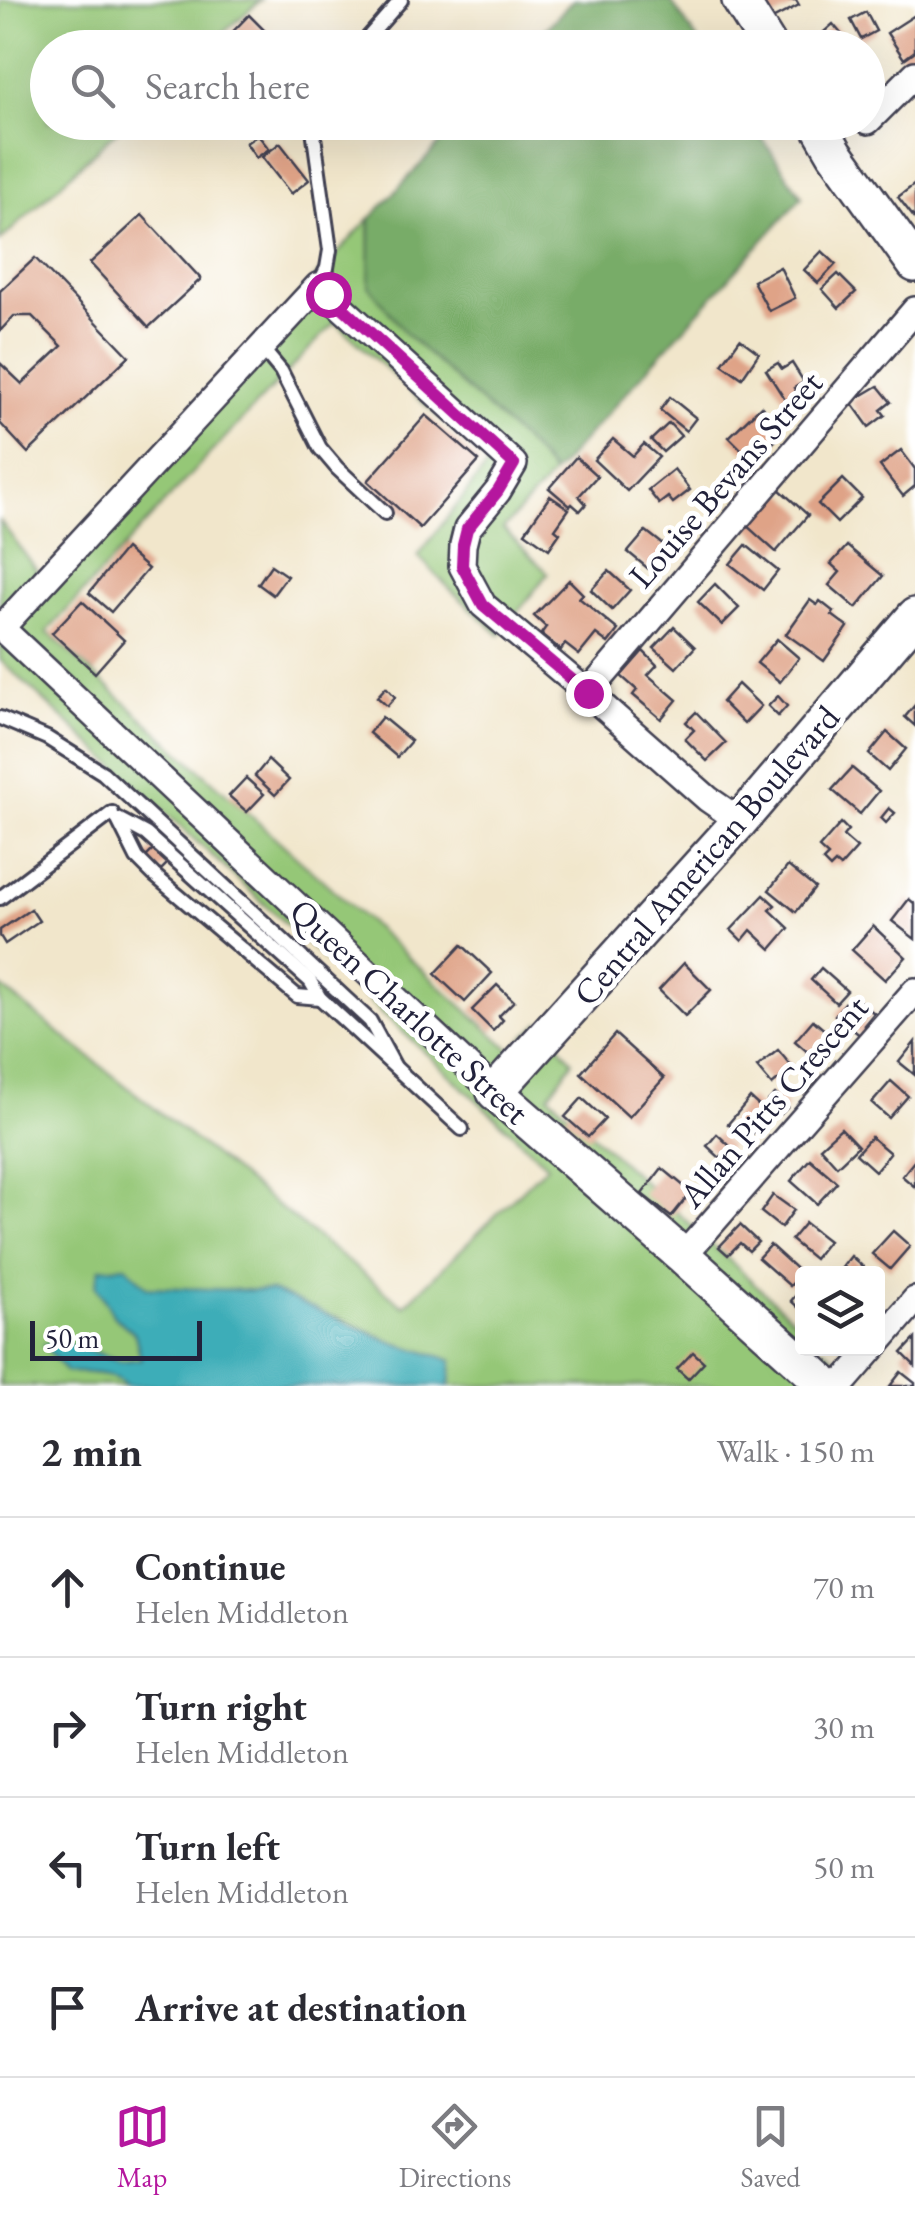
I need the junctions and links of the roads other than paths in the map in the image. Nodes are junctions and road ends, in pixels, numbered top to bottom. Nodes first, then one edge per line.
1 (401, 0) edge
2 (740, 0) edge
3 (375, 30) edge
4 (759, 30) edge
5 (915, 74) edge
6 (885, 104) edge
7 (315, 140) edge
8 (828, 140) edge
9 (849, 140) edge
10 (836, 153) junction
11 (915, 264) edge
12 (318, 286) junction
13 (915, 310) edge
14 (261, 347) junction
15 (385, 512) dead end
16 (915, 616) edge
17 (0, 628) edge
18 (588, 693) junction
19 (0, 718) edge
20 (112, 813) dead end
21 (740, 821) junction
22 (0, 898) edge
23 (915, 991) edge
24 (320, 998) junction
25 (395, 1067) junction
26 (495, 1092) junction
27 (462, 1129) dead end
28 (683, 1256) junction
29 (915, 1300) edge
30 (885, 1334) edge
31 (866, 1356) edge
32 (827, 1386) edge
33 (840, 1386) edge

1 - 3 lane
2 - 4 main road
5 - 6 street
7 - 12 lane
8 - 10 main road
9 - 10 street
10 - 11 main road
12 - 14 street
12 - 18 street
13 - 18 street, Louise Bevans Street
14 - 15 lane
14 - 17 street
16 - 21 main road, Central American Boulevard
17 - 26 street, Queen Charlotte Street
18 - 21 street
19 - 25 lane
20 - 22 lane
21 - 26 main road, Central American Boulevard
23 - 28 street, Allan Pitts Crescent
24 - 24 lane
24 - 25 lane
25 - 27 lane
26 - 28 main road, Queen Charlotte Street
28 - 32 main road, Queen Charlotte Street
29 - 30 street
31 - 33 street

